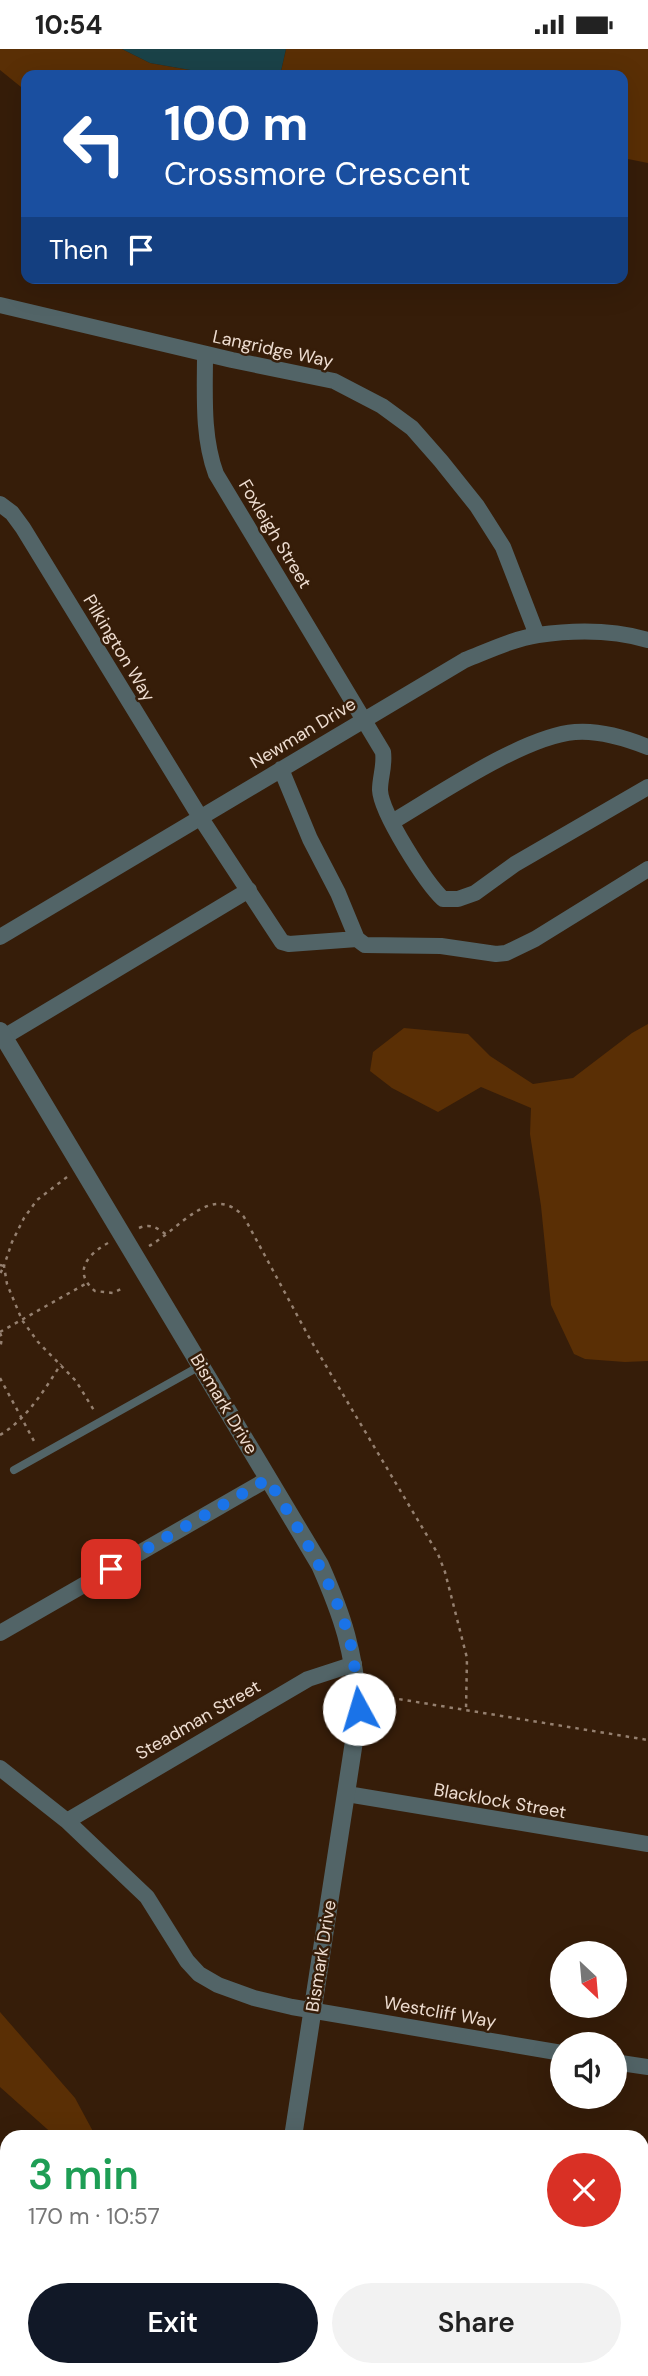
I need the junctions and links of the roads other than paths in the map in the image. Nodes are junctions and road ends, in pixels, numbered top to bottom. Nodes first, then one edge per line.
1 (0, 305) edge
2 (205, 353) junction
3 (0, 504) edge
4 (537, 635) junction
5 (648, 640) edge
6 (365, 719) junction
7 (648, 747) edge
8 (281, 769) junction
9 (648, 787) edge
10 (200, 817) junction
11 (393, 822) junction
12 (648, 869) edge
13 (249, 890) junction
14 (0, 937) edge
15 (357, 939) junction
16 (2, 1034) edge
17 (200, 1366) junction
18 (14, 1470) dead end
19 (268, 1479) junction
20 (0, 1633) edge
21 (354, 1664) junction
22 (0, 1768) edge
23 (346, 1794) junction
24 (67, 1821) junction
25 (648, 1845) edge
26 (312, 2010) junction
27 (550, 2051) edge
28 (627, 2063) edge
29 (648, 2067) edge
30 (294, 2130) edge

1 - 2 street, Langridge Way
2 - 4 street, Langridge Way
2 - 6 street, Foxleigh Street
3 - 10 street, Pilkington Way
4 - 5 street, Newman Drive
4 - 6 street, Newman Drive
6 - 8 street, Newman Drive
6 - 11 street, Foxleigh Street
7 - 11 street
8 - 10 street, Newman Drive
8 - 15 street
9 - 11 street, Foxleigh Street
10 - 13 street, Pilkington Way
10 - 14 street, Newman Drive
12 - 15 street
13 - 15 street, Pilkington Way
13 - 16 street
16 - 17 street, Bismark Drive
17 - 18 lane
17 - 19 street, Bismark Drive
19 - 20 street
19 - 21 street, Bismark Drive
21 - 23 street, Bismark Drive
21 - 24 street, Steadman Street
22 - 24 street, Westcliff Way
23 - 25 street, Blacklock Street
23 - 26 street, Bismark Drive
24 - 26 street, Westcliff Way
26 - 27 street, Westcliff Way
26 - 30 street, Bismark Drive
28 - 29 street

